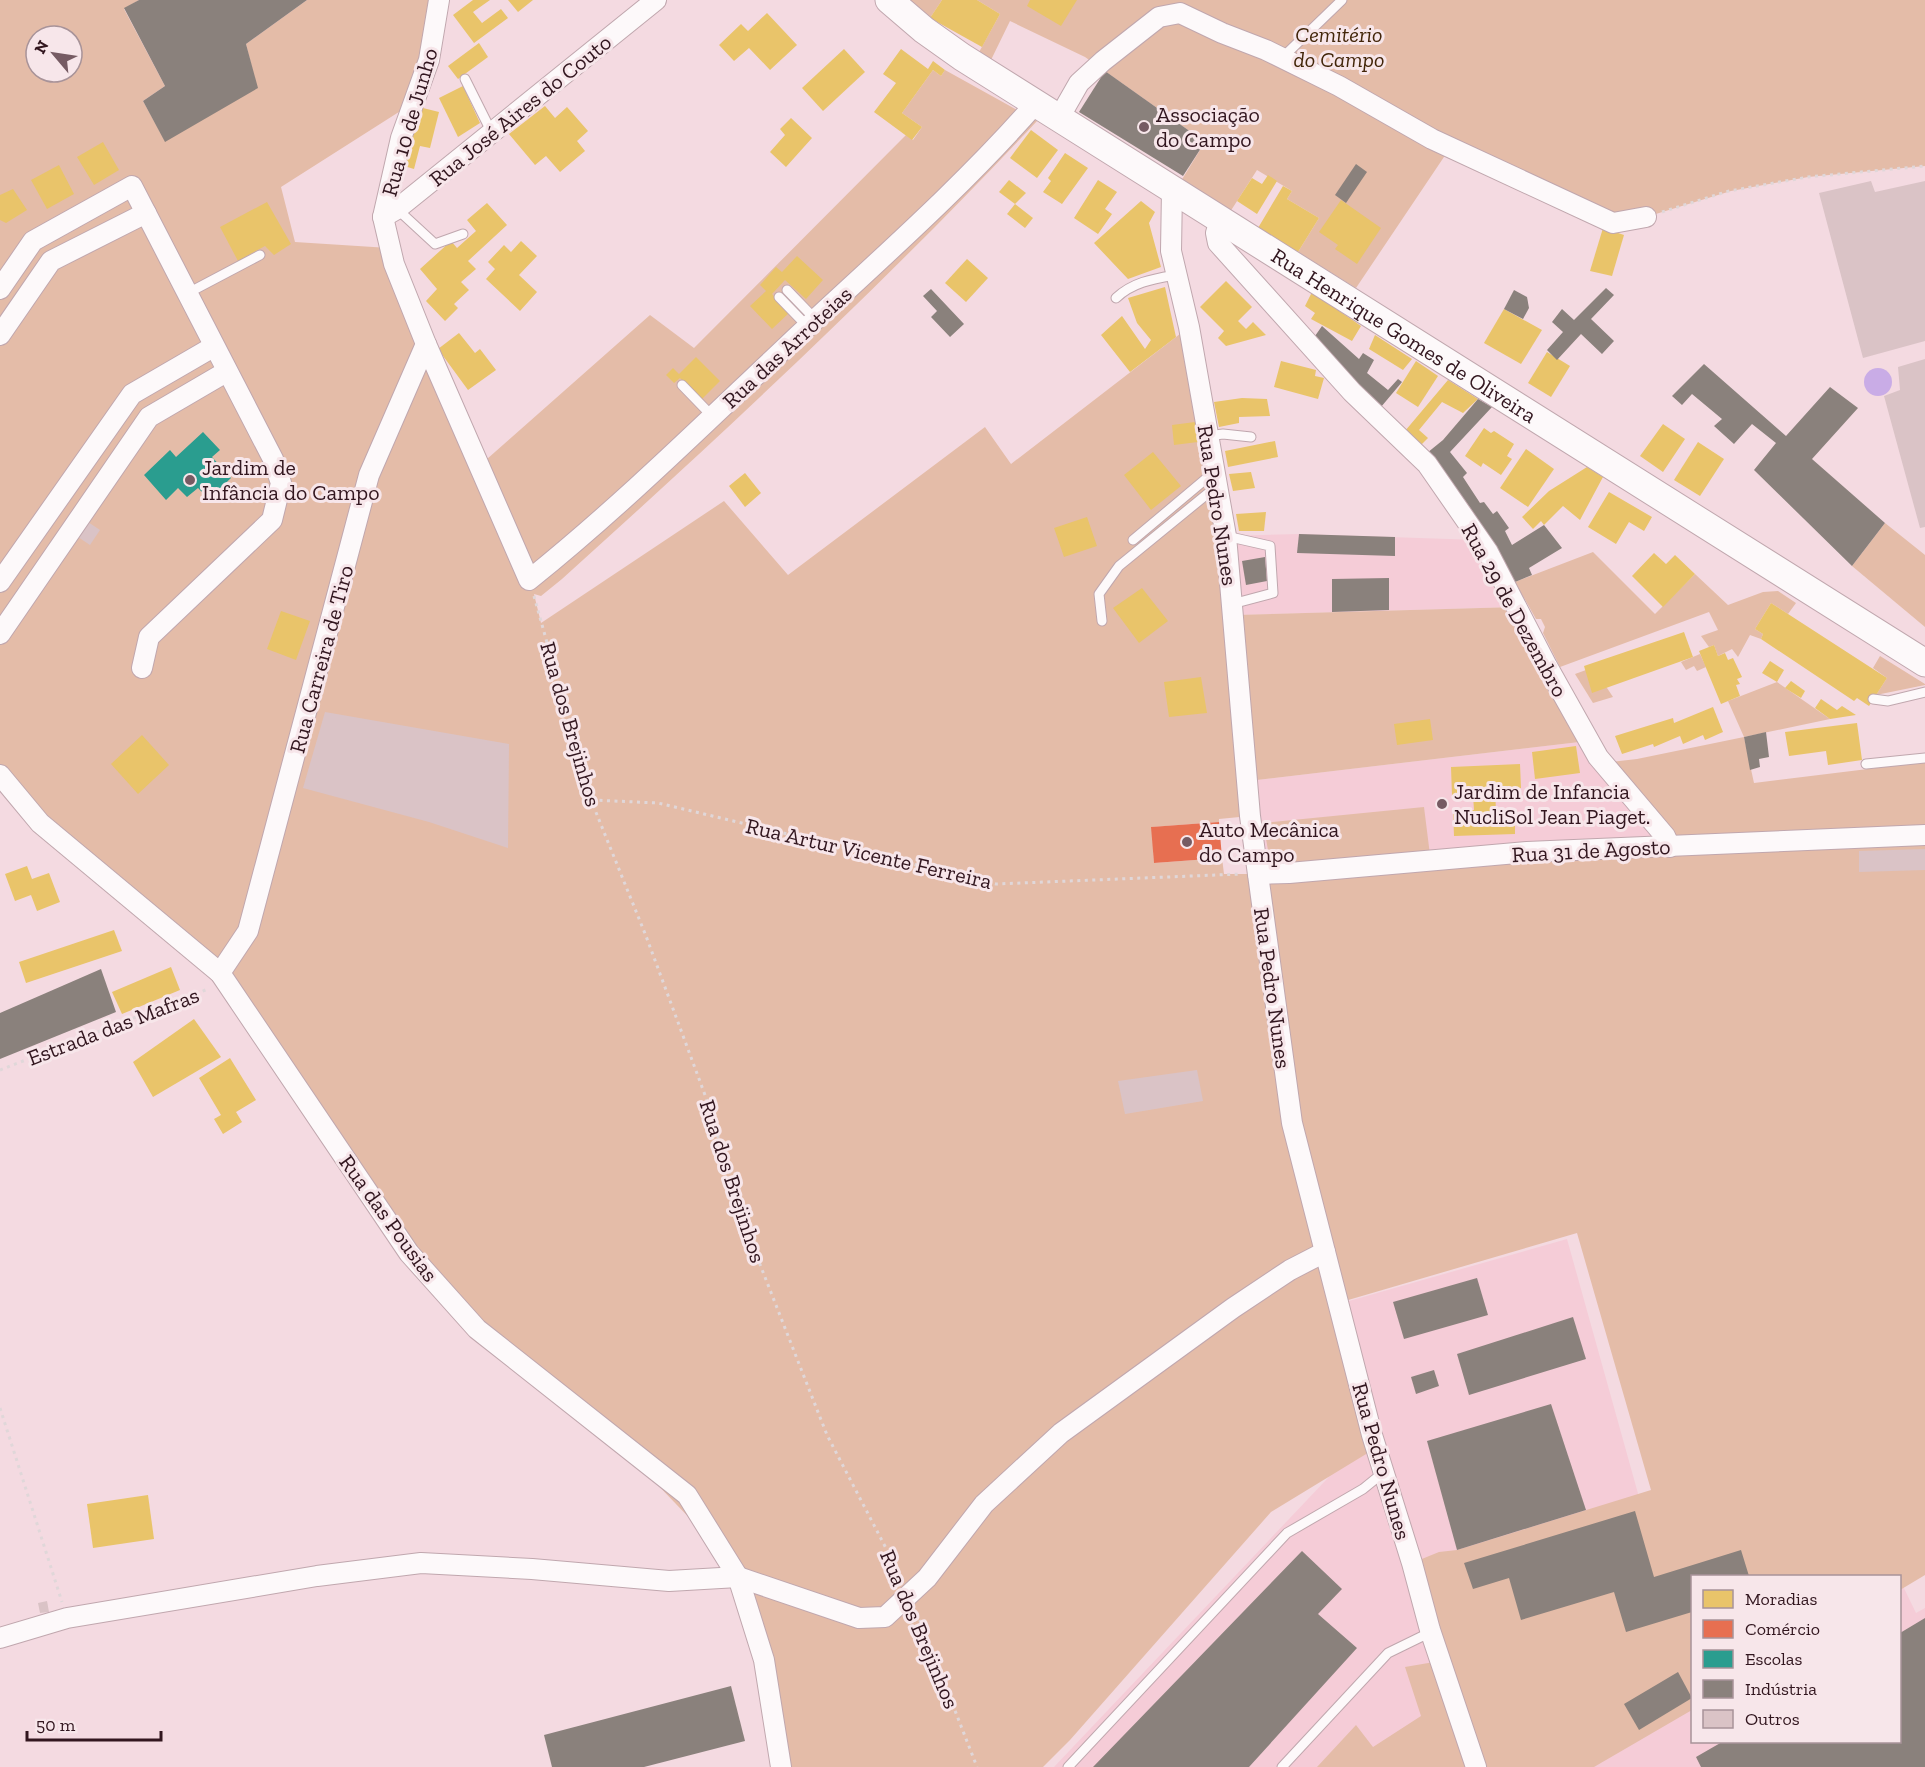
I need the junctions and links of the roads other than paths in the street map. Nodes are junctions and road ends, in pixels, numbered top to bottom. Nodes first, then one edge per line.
1 (439, 0) edge
2 (656, 0) edge
3 (889, 0) edge
4 (1342, 0) edge
5 (1282, 58) junction
6 (465, 79) dead end
7 (1036, 103) junction
8 (1059, 118) junction
9 (492, 133) junction
10 (1172, 190) junction
11 (146, 213) junction
12 (390, 213) junction
13 (1646, 217) road end
14 (1220, 220) junction
15 (463, 234) dead end
16 (260, 255) dead end
17 (1176, 275) junction
18 (0, 289) edge
19 (787, 290) dead end
20 (188, 293) junction
21 (779, 297) dead end
22 (1116, 298) dead end
23 (812, 323) junction
24 (0, 335) edge
25 (426, 344) junction
26 (213, 347) junction
27 (226, 372) junction
28 (682, 385) dead end
29 (713, 417) junction
30 (1208, 436) junction
31 (1251, 437) dead end
32 (1216, 479) junction
33 (1226, 536) junction
34 (1133, 540) dead end
35 (530, 580) joint
36 (0, 582) edge
37 (1232, 604) junction
38 (1102, 621) dead end
39 (0, 633) edge
40 (1925, 663) edge
41 (142, 668) dead end
42 (1925, 692) edge
43 (1873, 699) dead end
44 (1925, 758) edge
45 (1866, 764) dead end
46 (0, 775) edge
47 (1925, 835) edge
48 (1670, 847) junction
49 (1258, 874) junction
50 (220, 974) junction
51 (1325, 1252) junction
52 (1384, 1472) junction
53 (738, 1576) junction
54 (1431, 1632) junction
55 (0, 1638) edge
56 (781, 1767) edge
57 (1068, 1767) edge
58 (1282, 1767) edge
59 (1476, 1767) edge

1 - 12 street, Rua 10 de Junho
2 - 9 street, Rua José Aires do Couto
3 - 7 street, Rua Henrique Gomes de Oliveira
4 - 5 lane
5 - 8 street
5 - 13 street
6 - 9 lane
7 - 8 street, Rua Henrique Gomes de Oliveira
7 - 23 street, Rua das Arroteias
8 - 10 street, Rua Henrique Gomes de Oliveira
9 - 12 street, Rua José Aires do Couto
10 - 14 street, Rua Henrique Gomes de Oliveira
10 - 17 street, Rua Pedro Nunes
11 - 18 street
11 - 20 street
11 - 24 street
12 - 15 lane
12 - 25 street, Rua 10 de Junho
14 - 40 street, Rua Henrique Gomes de Oliveira
14 - 48 street, Rua 29 de Dezembro
16 - 20 lane
17 - 22 lane
17 - 30 street, Rua Pedro Nunes
19 - 23 lane
20 - 26 street
21 - 23 lane
23 - 29 street, Rua das Arroteias
25 - 35 street, Rua 10 de Junho
25 - 50 street, Rua Carreira de Tiro
26 - 27 street
26 - 36 street
27 - 39 street
27 - 41 street
28 - 29 lane
29 - 35 street, Rua das Arroteias
30 - 31 lane
30 - 32 street, Rua Pedro Nunes
32 - 33 street, Rua Pedro Nunes
32 - 34 lane
32 - 38 lane
33 - 37 street, Rua Pedro Nunes
33 - 37 lane
37 - 49 street, Rua Pedro Nunes
42 - 43 lane
44 - 45 lane
46 - 50 street, Rua das Pousias
47 - 48 street, Rua 31 de Agosto
48 - 49 street, Rua 31 de Agosto
49 - 51 street, Rua Pedro Nunes
50 - 53 street, Rua das Pousias
51 - 52 street, Rua Pedro Nunes
51 - 53 street
52 - 54 street, Rua Pedro Nunes
52 - 57 lane
53 - 55 street
53 - 56 street, Rua das Pousias
54 - 58 lane
54 - 59 street, Rua Pedro Nunes

